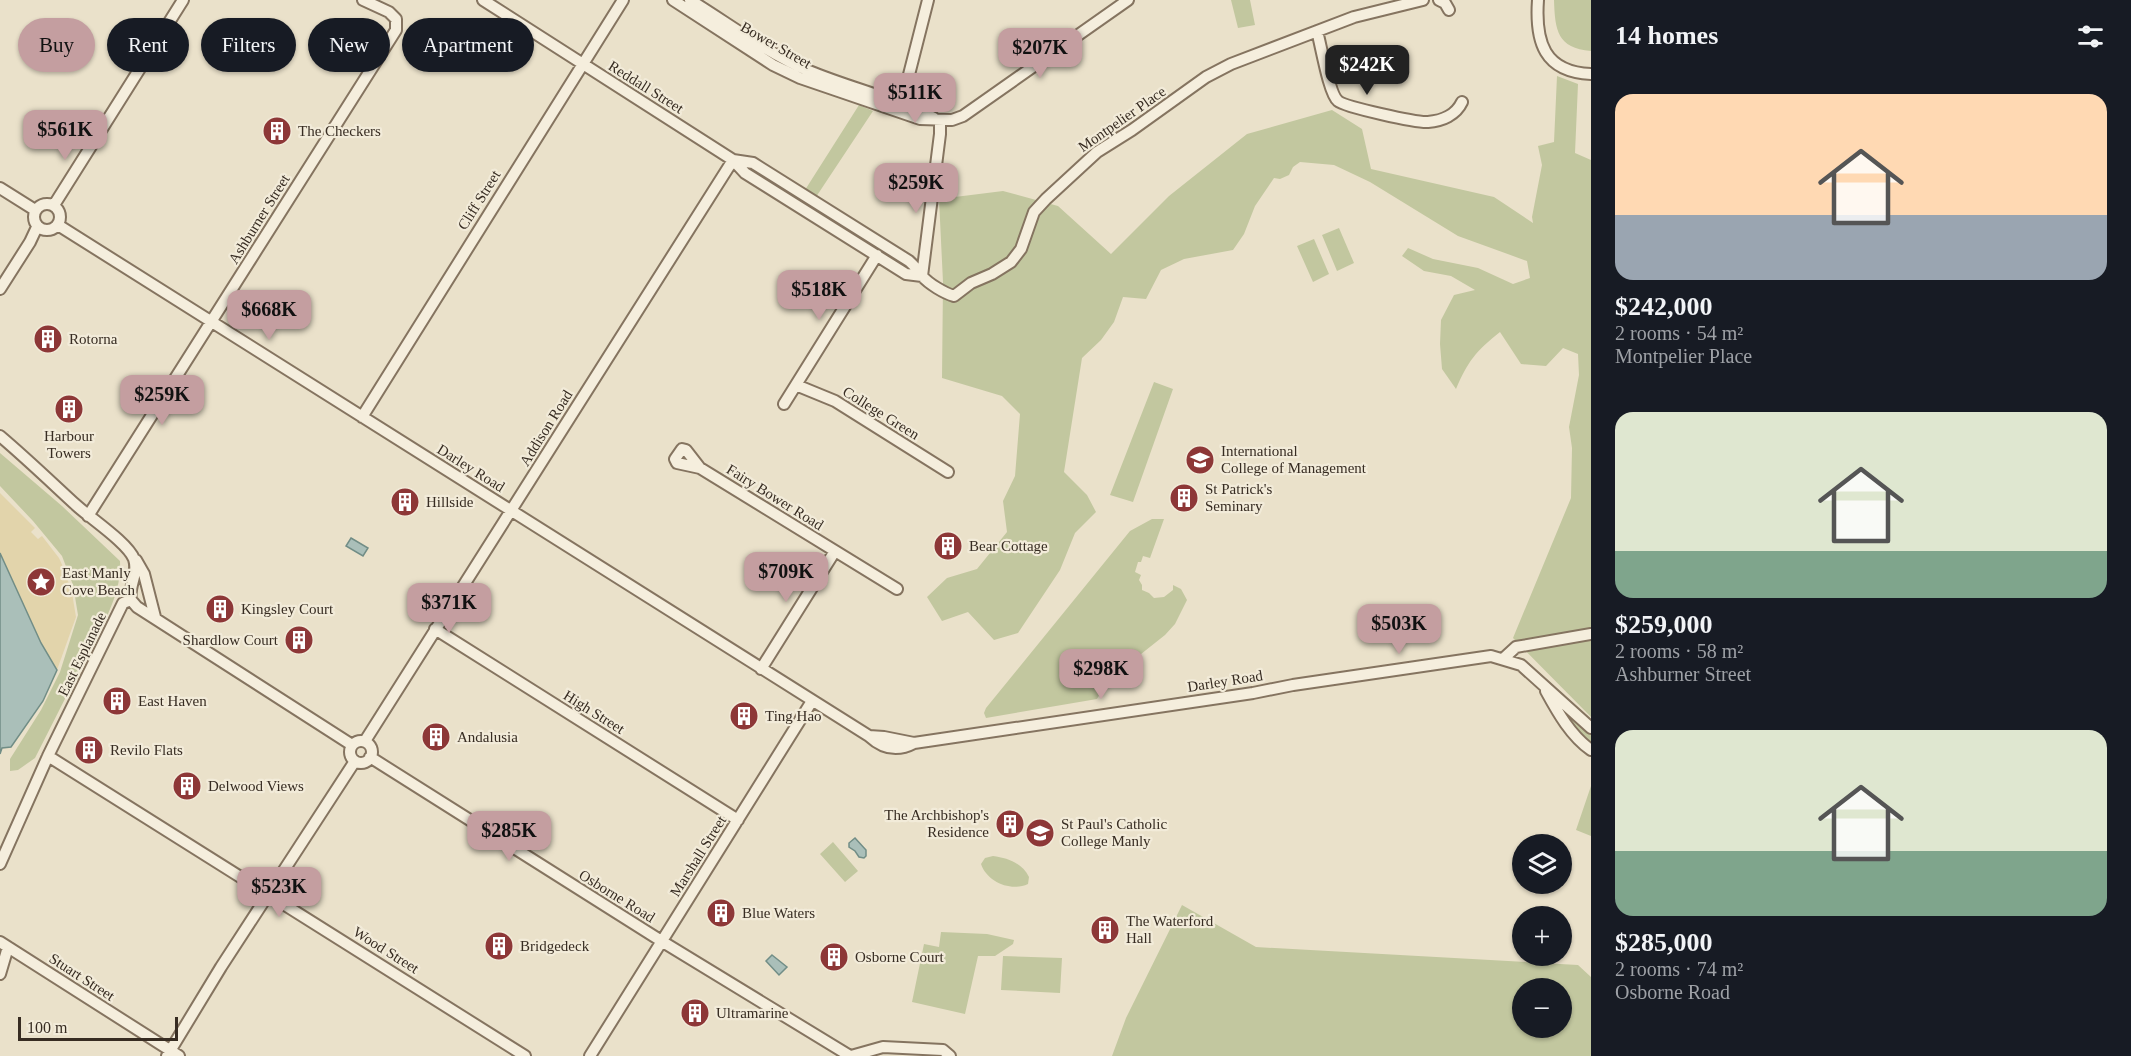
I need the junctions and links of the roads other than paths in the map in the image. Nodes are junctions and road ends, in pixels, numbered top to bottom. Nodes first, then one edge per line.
1 (183, 0) edge
2 (363, 0) edge
3 (483, 0) edge
4 (623, 0) edge
5 (673, 0) edge
6 (690, 0) edge
7 (928, 0) edge
8 (1128, 0) edge
9 (1423, 0) edge
10 (1439, 0) edge
11 (1538, 0) edge
12 (1449, 10) dead end
13 (1317, 31) junction
14 (582, 64) junction
15 (1591, 74) edge
16 (1462, 102) dead end
17 (901, 108) junction
18 (940, 121) junction
19 (733, 160) junction
20 (0, 188) edge
21 (54, 206) junction
22 (35, 210) junction
23 (58, 225) junction
24 (37, 227) junction
25 (877, 255) junction
26 (922, 276) junction
27 (0, 289) edge
28 (954, 296) joint
29 (211, 320) junction
30 (796, 385) junction
31 (784, 404) dead end
32 (362, 417) junction
33 (0, 436) edge
34 (699, 468) dead end
35 (948, 472) dead end
36 (511, 510) junction
37 (88, 516) junction
38 (835, 551) junction
39 (132, 555) junction
40 (897, 589) dead end
41 (131, 600) junction
42 (154, 617) junction
43 (435, 628) junction
44 (1591, 634) edge
45 (1504, 658) junction
46 (761, 669) junction
47 (1543, 686) junction
48 (812, 701) junction
49 (1591, 728) edge
50 (364, 741) junction
51 (352, 745) junction
52 (1591, 750) edge
53 (48, 756) junction
54 (370, 757) junction
55 (355, 761) junction
56 (738, 820) junction
57 (0, 864) edge
58 (268, 895) junction
59 (663, 942) junction
60 (4, 944) edge
61 (0, 974) edge
62 (172, 1054) edge
63 (525, 1056) edge
64 (590, 1056) edge
65 (850, 1056) edge
66 (950, 1056) edge

1 - 21 street
2 - 29 street, Ashburner Street
3 - 14 street, Reddall Street
4 - 14 street, Cliff Street
5 - 17 street, Bower Street
6 - 17 street, Bower Street
7 - 17 street
8 - 18 street
9 - 13 street, Montpelier Place
10 - 12 street
11 - 15 street
13 - 16 street
13 - 28 street, Montpelier Place
14 - 19 street, Reddall Street
14 - 32 street, Cliff Street
17 - 18 street, Bower Street
18 - 26 street
19 - 25 street, Reddall Street
19 - 26 street, Reddall Street
19 - 36 street, Addison Road
20 - 22 street
21 - 22 street
21 - 23 street
22 - 24 street
23 - 24 street
23 - 29 street, Darley Road
24 - 27 street
25 - 26 street, Reddall Street
25 - 30 street
26 - 28 street, Reddall Street
29 - 32 street, Darley Road
29 - 37 street, Ashburner Street
30 - 31 street
30 - 35 street, College Green
32 - 36 street, Darley Road
33 - 37 street
34 - 38 street, Fairy Bower Road
36 - 43 street, Addison Road
36 - 46 street, Darley Road
37 - 39 street
38 - 40 street, Fairy Bower Road
38 - 46 street
39 - 41 street, East Esplanade
39 - 42 street
41 - 42 street
41 - 53 street, East Esplanade
42 - 51 street
43 - 50 street, Addison Road
43 - 56 street, High Street
44 - 45 street
45 - 47 street
45 - 48 street, Darley Road
46 - 48 street, Darley Road
47 - 49 street
47 - 52 street
48 - 56 street, Marshall Street
50 - 51 street
50 - 54 street
51 - 55 street
53 - 57 street, East Esplanade
53 - 58 street, Wood Street
54 - 55 street
54 - 59 street, Osborne Road
55 - 58 street
56 - 59 street, Marshall Street
58 - 62 street
58 - 63 street, Wood Street
59 - 64 street, Marshall Street
59 - 65 street, Osborne Road
60 - 61 street
60 - 62 street, Stuart Street
65 - 66 street

